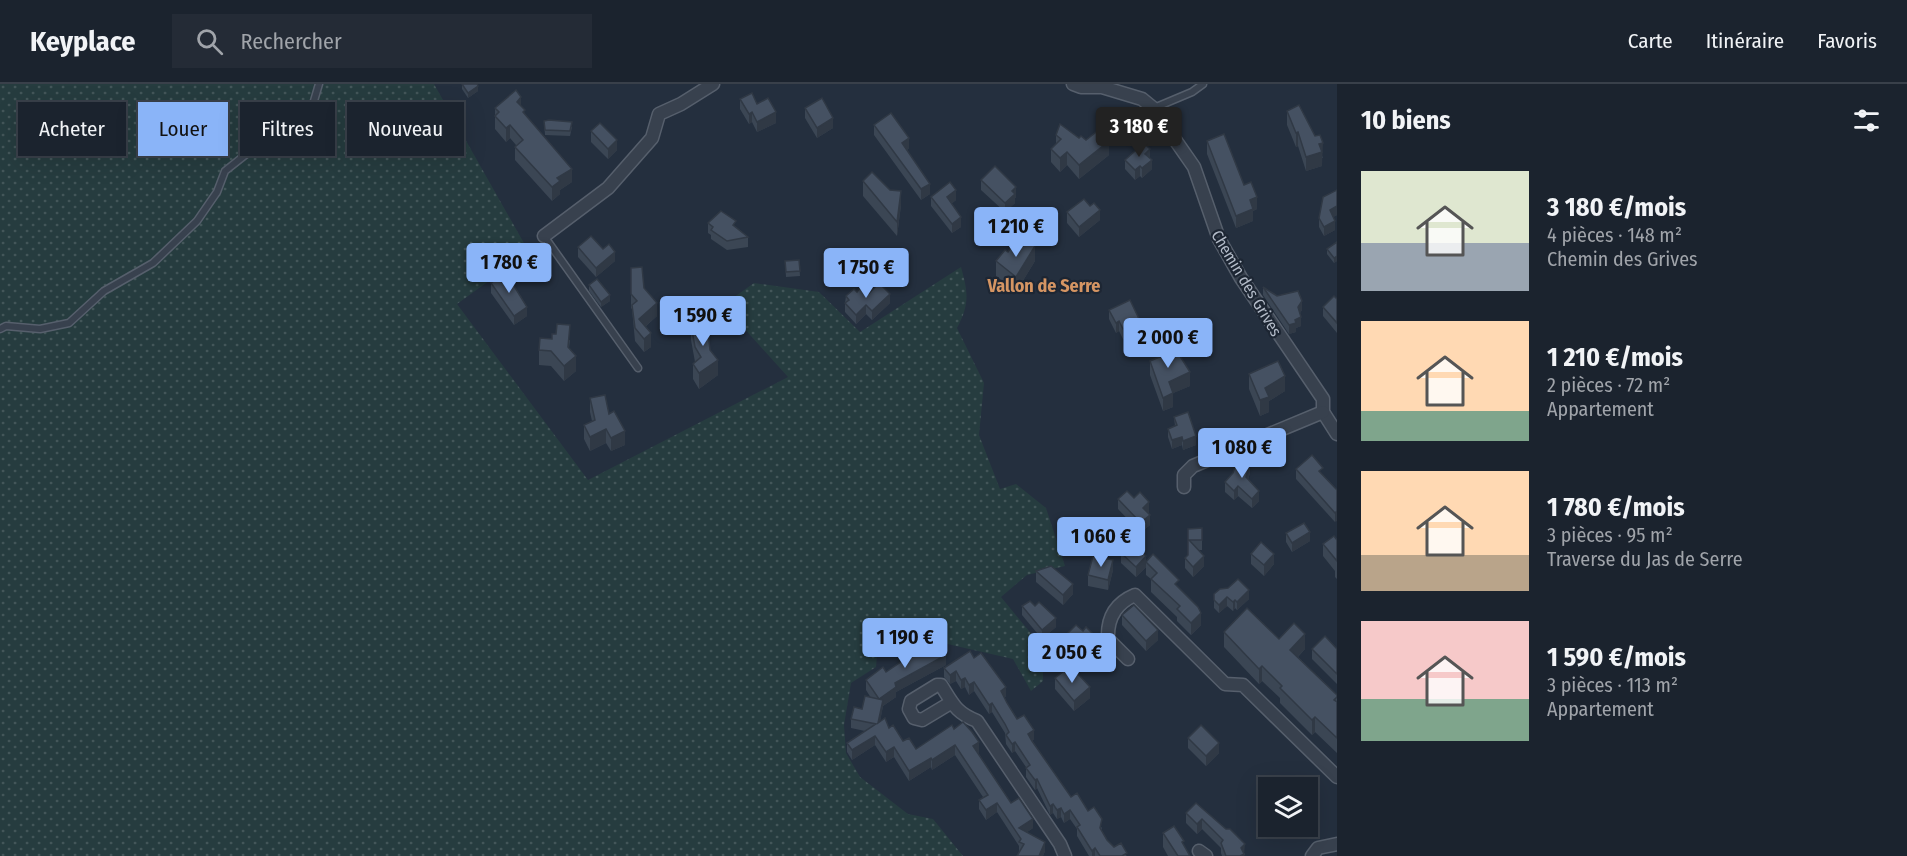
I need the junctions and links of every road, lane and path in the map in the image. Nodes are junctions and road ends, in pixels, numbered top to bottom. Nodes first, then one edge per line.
1 (319, 84) edge
2 (713, 84) edge
3 (1073, 84) edge
4 (1203, 84) edge
5 (1153, 108) junction
6 (544, 236) joint
7 (0, 329) edge
8 (638, 368) dead end
9 (1323, 412) junction
10 (1337, 434) edge
11 (1184, 487) dead end
12 (1128, 659) dead end
13 (952, 702) dead end
14 (1337, 777) edge
15 (1337, 844) edge
16 (1065, 856) edge
17 (1312, 856) edge

1 - 7 lane
2 - 6 street
3 - 5 street, Chemin des Grives
4 - 5 lane
5 - 9 street, Chemin des Grives
6 - 8 lane
9 - 10 street, Chemin des Grives
9 - 11 street
12 - 14 street
13 - 16 street
15 - 17 street

